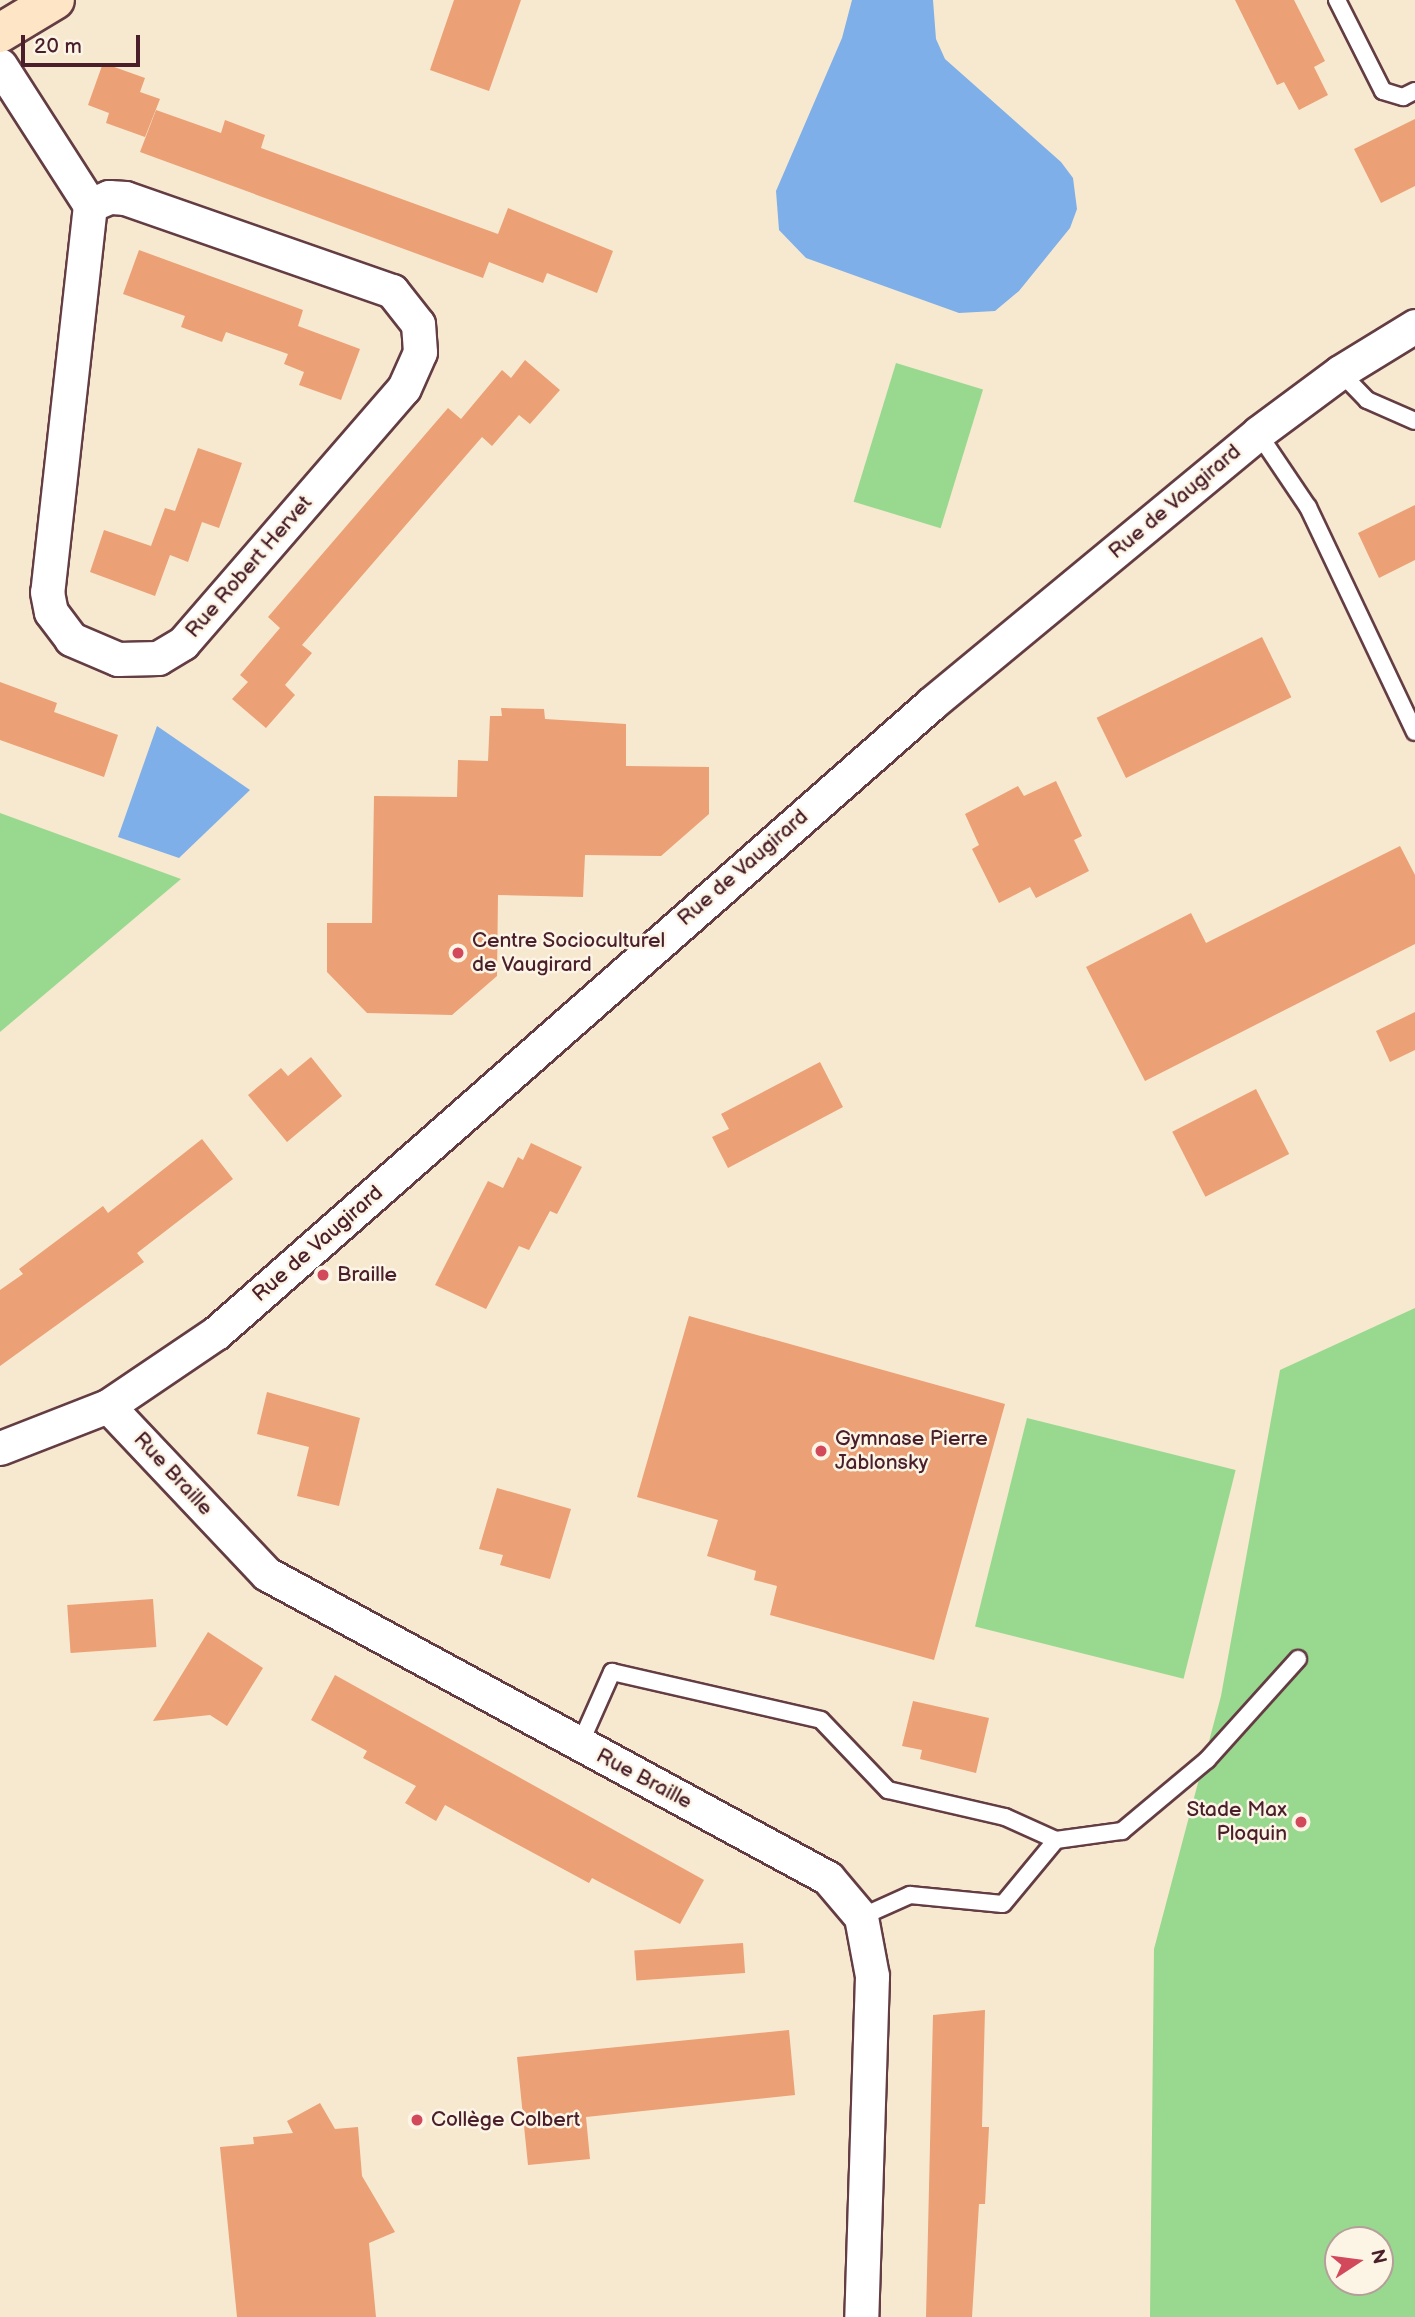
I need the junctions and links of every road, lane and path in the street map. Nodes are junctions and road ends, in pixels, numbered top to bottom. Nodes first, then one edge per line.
1 (55, 0) edge
2 (1337, 0) edge
3 (0, 33) edge
4 (0, 65) edge
5 (1415, 91) edge
6 (90, 205) junction
7 (1415, 326) edge
8 (1339, 372) junction
9 (1415, 421) edge
10 (1258, 433) junction
11 (1415, 732) edge
12 (108, 1406) junction
13 (0, 1448) edge
14 (1298, 1658) dead end
15 (580, 1744) junction
16 (1056, 1840) junction
17 (861, 1917) junction
18 (861, 2317) edge

1 - 3 main road
2 - 5 lane
4 - 6 street
6 - 6 street, Rue Robert Hervet
7 - 8 street, Rue de Vaugirard
8 - 9 lane
8 - 10 street, Rue de Vaugirard
10 - 11 lane
10 - 12 street, Rue de Vaugirard
12 - 13 street, Rue de Vaugirard
12 - 15 street, Rue Braille
14 - 16 lane
15 - 16 lane
15 - 17 street, Rue Braille
16 - 17 lane
17 - 18 street, Rue Braille

